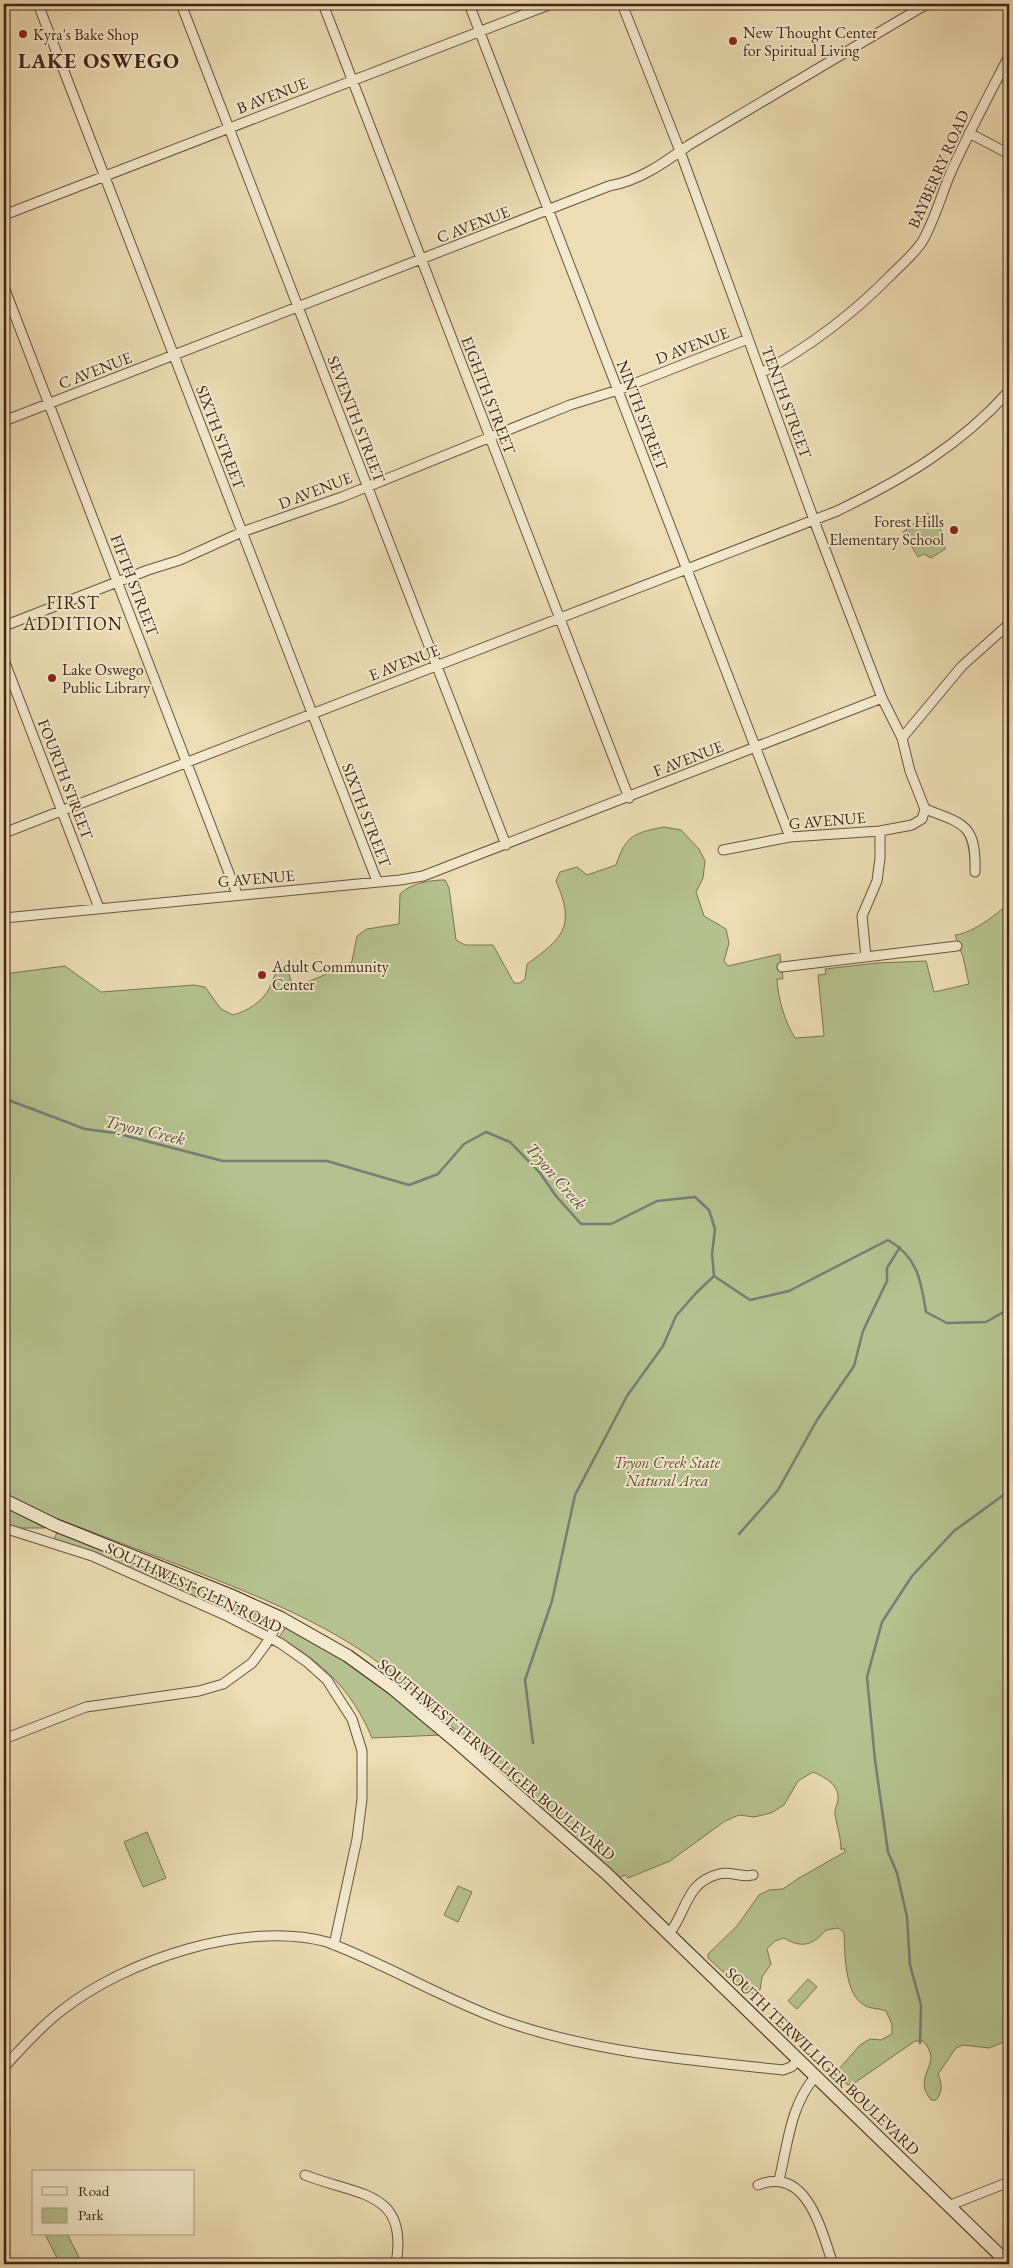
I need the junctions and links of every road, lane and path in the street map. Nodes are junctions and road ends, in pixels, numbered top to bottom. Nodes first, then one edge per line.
1 (38, 4) edge
2 (181, 4) edge
3 (323, 4) edge
4 (469, 4) edge
5 (551, 4) edge
6 (622, 4) edge
7 (927, 4) edge
8 (480, 31) junction
9 (1009, 56) edge
10 (352, 80) junction
11 (229, 128) junction
12 (969, 133) junction
13 (680, 151) junction
14 (1009, 154) edge
15 (105, 176) junction
16 (549, 211) junction
17 (4, 215) edge
18 (421, 260) junction
19 (4, 287) edge
20 (298, 308) junction
21 (748, 339) junction
22 (174, 356) junction
23 (761, 373) junction
24 (618, 390) junction
25 (1009, 391) edge
26 (49, 404) junction
27 (4, 422) edge
28 (489, 437) junction
29 (367, 486) junction
30 (814, 520) junction
31 (242, 532) junction
32 (687, 569) junction
33 (118, 583) junction
34 (559, 618) junction
35 (1009, 624) edge
36 (4, 626) edge
37 (4, 660) edge
38 (436, 666) junction
39 (882, 698) junction
40 (312, 714) junction
41 (902, 738) junction
42 (756, 748) junction
43 (187, 762) junction
44 (629, 798) junction
45 (925, 809) junction
46 (62, 810) junction
47 (880, 830) junction
48 (4, 833) edge
49 (790, 837) junction
50 (506, 845) junction
51 (723, 850) dead end
52 (975, 872) dead end
53 (376, 881) junction
54 (237, 894) junction
55 (99, 908) junction
56 (4, 918) edge
57 (957, 946) dead end
58 (866, 958) junction
59 (782, 967) dead end
60 (4, 1500) edge
61 (4, 1528) edge
62 (281, 1618) junction
63 (270, 1638) junction
64 (4, 1739) edge
65 (753, 1875) dead end
66 (614, 1881) joint
67 (669, 1934) junction
68 (334, 1945) junction
69 (798, 2061) junction
70 (4, 2067) edge
71 (815, 2077) junction
72 (305, 2175) dead end
73 (779, 2180) junction
74 (1009, 2182) edge
75 (758, 2185) dead end
76 (948, 2206) junction
77 (396, 2264) edge
78 (832, 2264) edge
79 (1009, 2264) edge

1 - 15 street, SIXTH STREET
2 - 11 street, SEVENTH STREET
3 - 10 street, EIGHTH STREET
4 - 8 street, NINTH STREET
5 - 8 street, B AVENUE
6 - 13 street, TENTH STREET
7 - 13 street, C AVENUE
8 - 10 street, B AVENUE
8 - 16 street, NINTH STREET
9 - 12 street, BAYBERRY ROAD
10 - 11 street, B AVENUE
10 - 18 street, EIGHTH STREET
11 - 15 street, B AVENUE
11 - 20 street, SEVENTH STREET
12 - 14 street
12 - 23 street, BAYBERRY ROAD
13 - 16 street, C AVENUE
13 - 21 street, TENTH STREET
15 - 17 street, B AVENUE
15 - 22 street, SIXTH STREET
16 - 18 street, C AVENUE
16 - 24 street, NINTH STREET
18 - 20 street, C AVENUE
18 - 28 street, EIGHTH STREET
19 - 26 street, FIFTH STREET
20 - 22 street, C AVENUE
20 - 29 street, SEVENTH STREET
21 - 23 street, TENTH STREET
21 - 24 street, D AVENUE
22 - 26 street, C AVENUE
22 - 31 street, SIXTH STREET
23 - 30 street, TENTH STREET
24 - 28 street, D AVENUE
24 - 32 street, NINTH STREET
25 - 30 street, E AVENUE
26 - 27 street, C AVENUE
26 - 33 street, FIFTH STREET
28 - 29 street, D AVENUE
28 - 34 street, EIGHTH STREET
29 - 31 street, D AVENUE
29 - 38 street, SEVENTH STREET
30 - 32 street, E AVENUE
30 - 39 street, TENTH STREET
31 - 33 street, D AVENUE
31 - 40 street, SIXTH STREET
32 - 34 street, E AVENUE
32 - 42 street, NINTH STREET
33 - 36 street, D AVENUE
33 - 43 street, FIFTH STREET
34 - 38 street, E AVENUE
34 - 44 street, EIGHTH STREET
35 - 41 street
37 - 46 street, FOURTH STREET
38 - 40 street, E AVENUE
38 - 50 street, SEVENTH STREET
39 - 41 street, TENTH STREET
39 - 42 street, F AVENUE
40 - 43 street, E AVENUE
40 - 53 street, SIXTH STREET
41 - 45 street, TENTH STREET
42 - 44 street, F AVENUE
42 - 49 street, NINTH STREET
43 - 46 street, E AVENUE
43 - 54 street, FIFTH STREET
44 - 50 street, F AVENUE
45 - 47 street, G AVENUE
45 - 52 street
46 - 48 street, E AVENUE
46 - 55 street, FOURTH STREET
47 - 49 street, G AVENUE
47 - 58 street
49 - 51 street, G AVENUE
50 - 53 street, G AVENUE
53 - 54 street, G AVENUE
54 - 55 street, G AVENUE
55 - 56 street, G AVENUE
57 - 58 street
58 - 59 street
60 - 62 main road, SOUTHWEST TERWILLIGER BOULEVARD
61 - 63 street, SOUTHWEST GLEN ROAD
62 - 63 street
62 - 66 main road, SOUTHWEST TERWILLIGER BOULEVARD
63 - 64 street
63 - 68 street, SOUTHWEST GLEN ROAD
65 - 67 street
66 - 67 main road, SOUTH TERWILLIGER BOULEVARD
67 - 69 main road, SOUTH TERWILLIGER BOULEVARD
68 - 69 street
68 - 70 street
69 - 71 main road, SOUTH TERWILLIGER BOULEVARD
71 - 73 street
71 - 76 main road, SOUTH TERWILLIGER BOULEVARD
72 - 77 street
73 - 75 street
73 - 78 street
74 - 76 street
76 - 79 main road, SOUTH TERWILLIGER BOULEVARD

